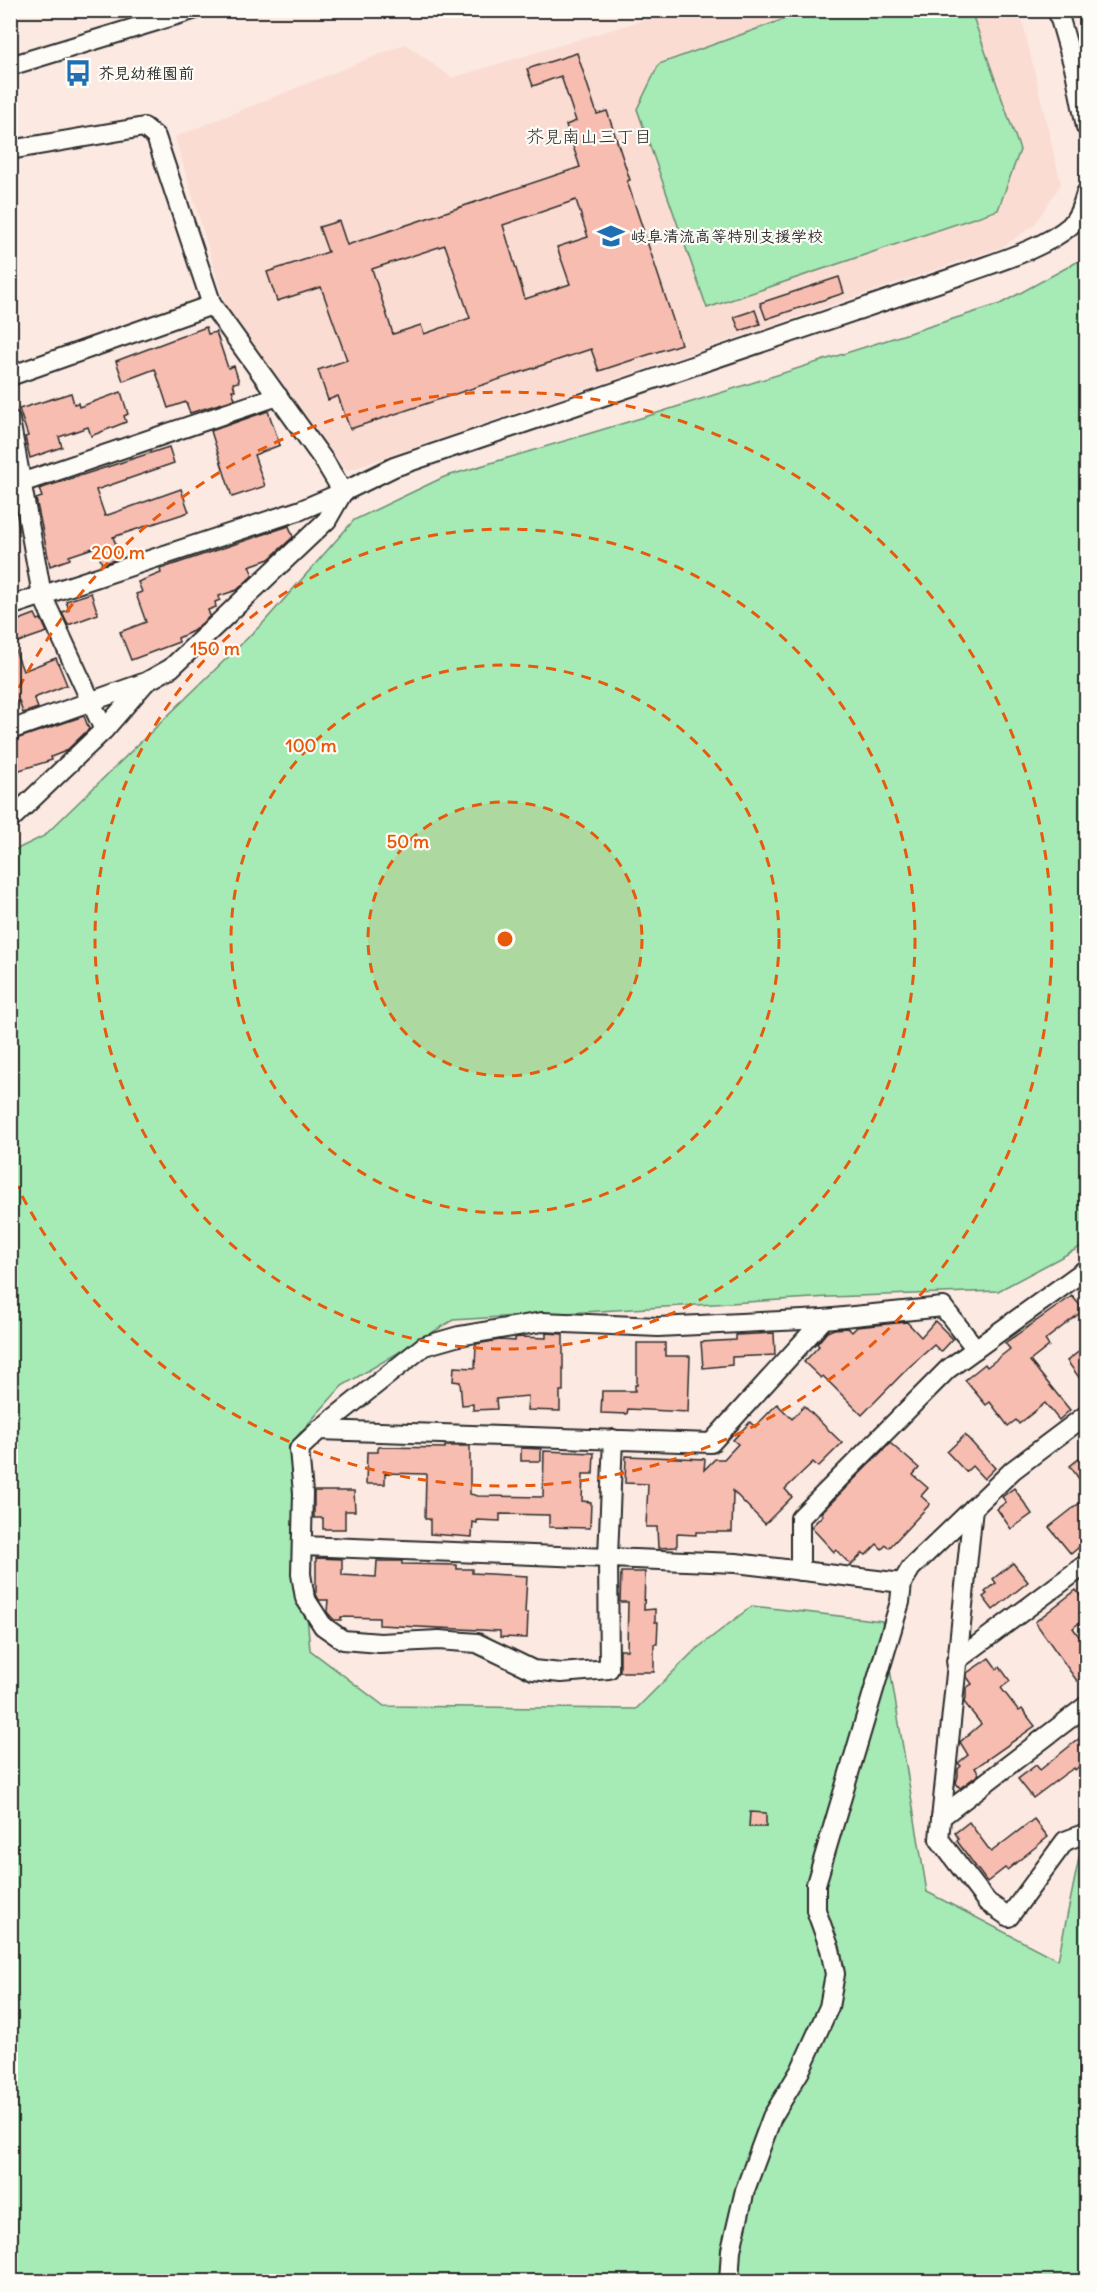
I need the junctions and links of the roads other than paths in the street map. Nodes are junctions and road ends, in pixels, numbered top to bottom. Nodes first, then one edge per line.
1 (194, 10) edge
2 (1061, 10) edge
3 (10, 66) edge
4 (1086, 127) edge
5 (10, 150) edge
6 (1086, 193) edge
7 (212, 305) junction
8 (10, 376) edge
9 (278, 396) junction
10 (10, 420) edge
11 (16, 485) edge
12 (343, 492) junction
13 (42, 595) junction
14 (10, 606) edge
15 (146, 682) junction
16 (92, 702) junction
17 (10, 730) edge
18 (104, 730) junction
19 (10, 820) edge
20 (1086, 1272) edge
21 (824, 1319) junction
22 (976, 1349) junction
23 (1086, 1415) edge
24 (319, 1430) junction
25 (613, 1439) junction
26 (973, 1508) junction
27 (303, 1546) junction
28 (608, 1556) junction
29 (1086, 1564) edge
30 (800, 1571) junction
31 (902, 1583) junction
32 (956, 1660) junction
33 (1086, 1706) edge
34 (941, 1817) junction
35 (1086, 1833) edge
36 (729, 2282) edge

1 - 3 street
2 - 4 street
5 - 7 street
6 - 12 street
7 - 8 street
7 - 9 street
9 - 11 street
9 - 12 street
10 - 11 street
11 - 13 street
12 - 13 street
12 - 15 street
13 - 14 street
13 - 16 street
15 - 16 street
15 - 18 street
16 - 17 street
16 - 18 street
18 - 19 street
20 - 22 street
21 - 22 street
21 - 24 street
21 - 25 street
22 - 30 street
23 - 26 street
24 - 25 street
24 - 27 street
25 - 28 street
26 - 31 street
26 - 32 street
27 - 28 street
27 - 28 street
28 - 30 street
29 - 32 street
30 - 31 street
31 - 36 street
32 - 34 street
33 - 34 street
34 - 35 street

